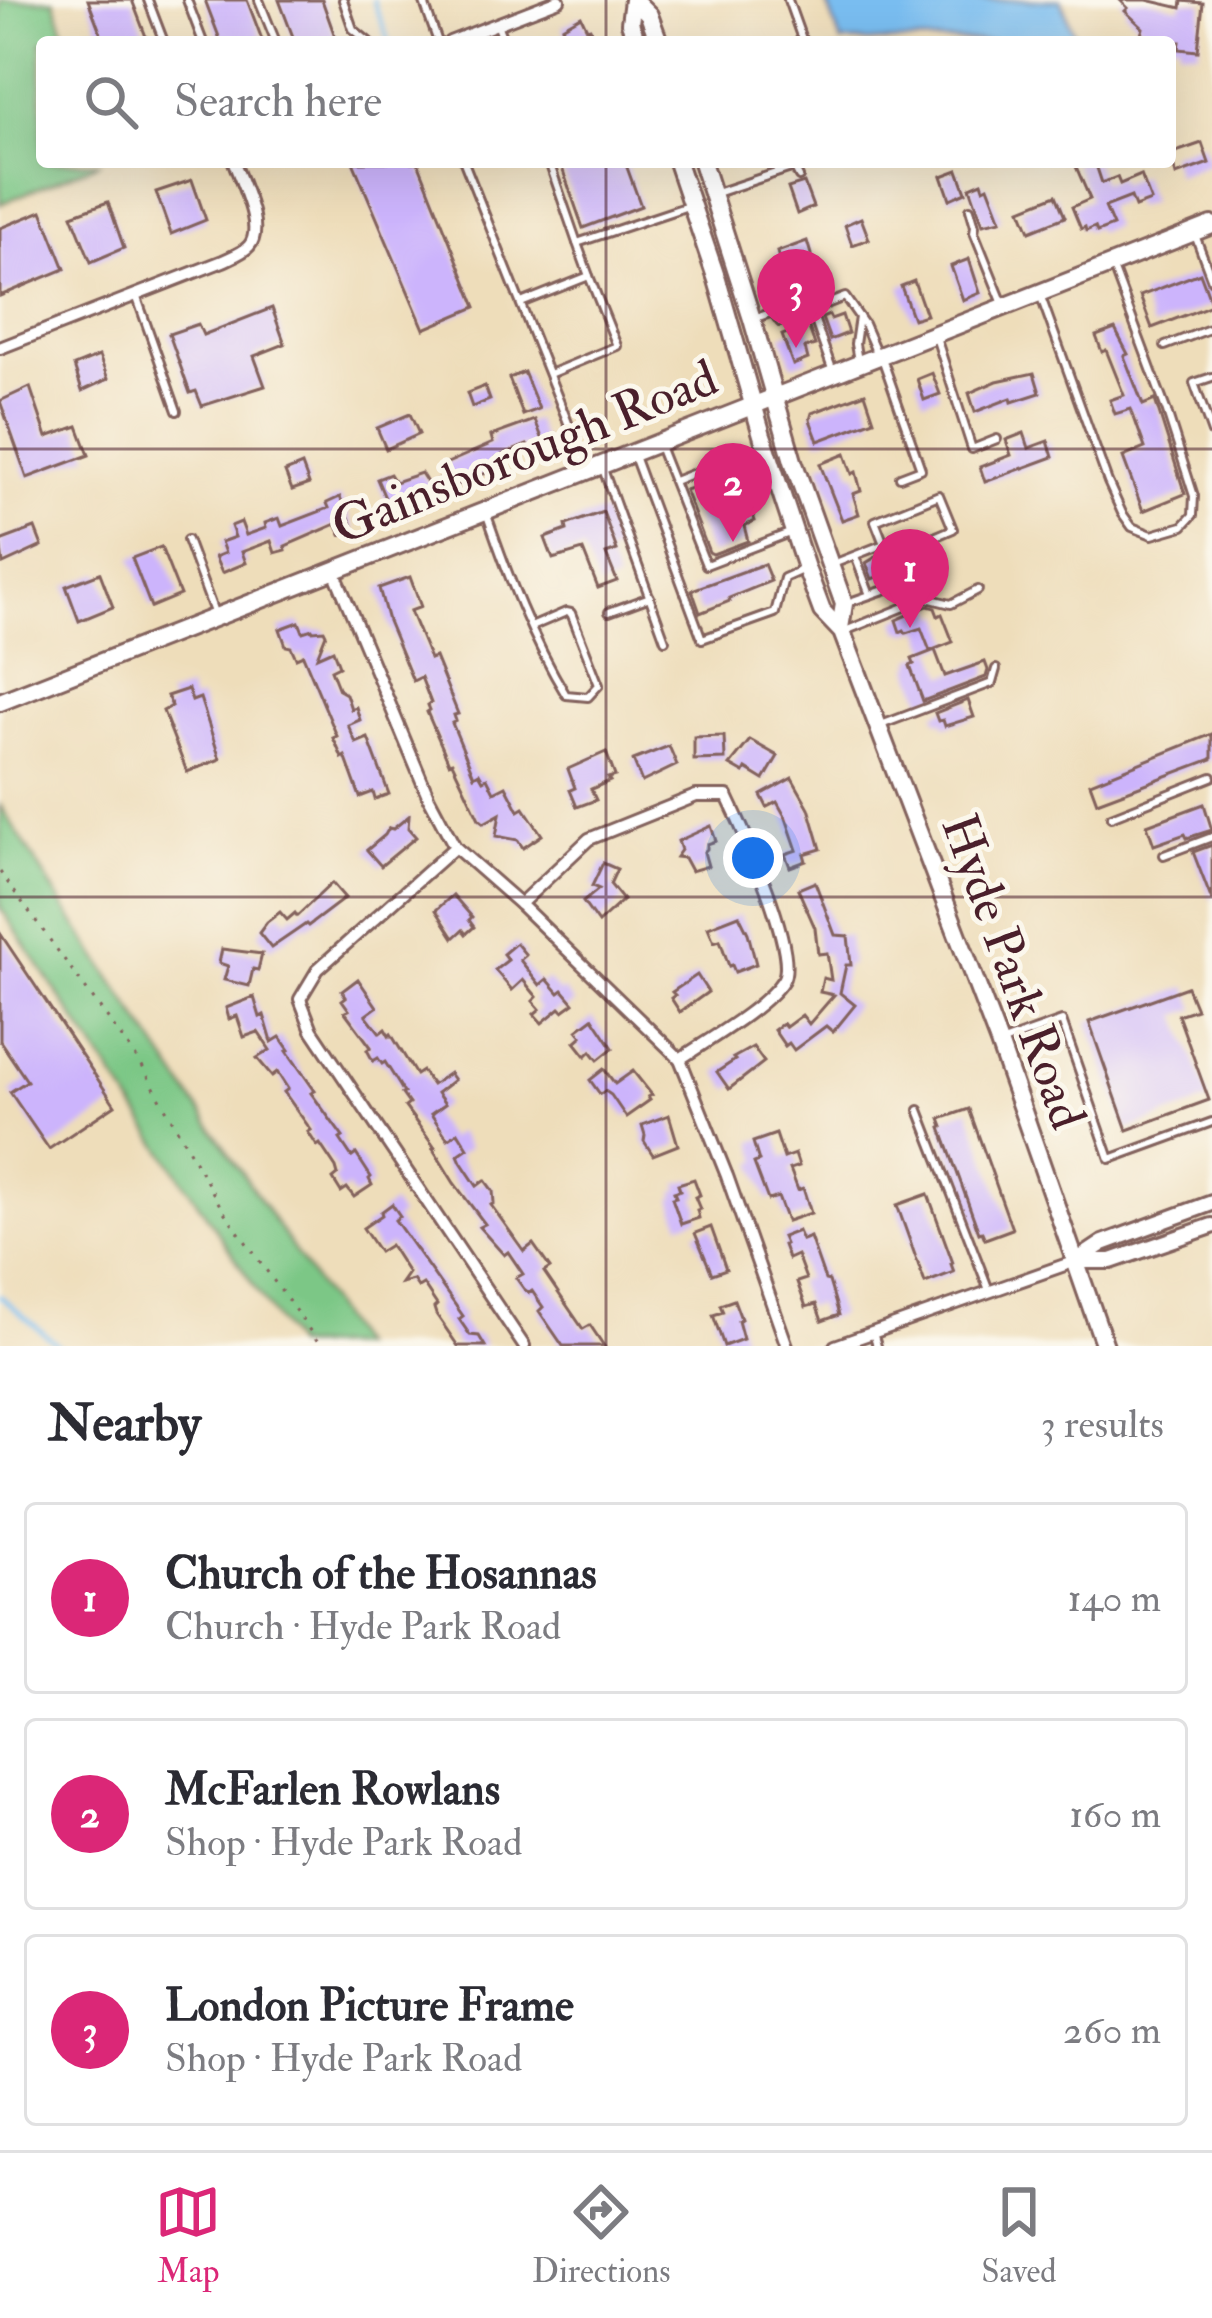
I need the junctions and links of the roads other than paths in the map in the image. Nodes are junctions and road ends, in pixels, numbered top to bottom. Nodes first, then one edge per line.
1 (148, 0) edge
2 (187, 0) edge
3 (260, 0) edge
4 (343, 0) edge
5 (423, 0) edge
6 (559, 0) edge
7 (634, 0) edge
8 (788, 0) edge
9 (497, 24) junction
10 (162, 36) edge
11 (201, 36) edge
12 (274, 36) edge
13 (362, 36) edge
14 (436, 36) edge
15 (466, 36) edge
16 (502, 36) edge
17 (635, 36) edge
18 (657, 36) edge
19 (801, 36) edge
20 (235, 168) edge
21 (466, 168) edge
22 (550, 168) edge
23 (679, 168) edge
24 (704, 168) edge
25 (791, 168) edge
26 (795, 168) edge
27 (800, 177) dead end
28 (713, 194) junction
29 (692, 205) junction
30 (970, 208) dead end
31 (1203, 228) edge
32 (577, 243) junction
33 (1112, 265) junction
34 (589, 276) junction
35 (1212, 280) edge
36 (1040, 294) junction
37 (136, 295) junction
38 (521, 304) junction
39 (1004, 308) junction
40 (811, 310) junction
41 (859, 317) junction
42 (752, 319) junction
43 (1212, 328) edge
44 (934, 334) junction
45 (1165, 346) dead end
46 (0, 348) edge
47 (880, 355) junction
48 (859, 363) junction
49 (833, 373) junction
50 (549, 374) junction
51 (1212, 377) edge
52 (774, 397) junction
53 (754, 405) junction
54 (177, 411) dead end
55 (1212, 434) edge
56 (997, 440) dead end
57 (658, 443) junction
58 (633, 453) junction
59 (730, 459) dead end
60 (594, 468) junction
61 (899, 477) dead end
62 (674, 481) junction
63 (486, 511) junction
64 (794, 531) junction
65 (187, 540) dead end
66 (884, 544) junction
67 (855, 556) junction
68 (830, 565) junction
69 (806, 568) junction
70 (334, 572) junction
71 (910, 580) dead end
72 (978, 590) dead end
73 (870, 595) junction
74 (650, 597) junction
75 (844, 604) junction
76 (609, 611) dead end
77 (216, 618) junction
78 (531, 627) junction
79 (841, 630) junction
80 (665, 640) dead end
81 (996, 669) dead end
82 (0, 702) edge
83 (878, 726) junction
84 (1211, 780) edge
85 (1111, 817) dead end
86 (1212, 837) edge
87 (455, 848) junction
88 (1164, 855) dead end
89 (520, 904) junction
90 (999, 1043) junction
91 (680, 1059) junction
92 (919, 1110) dead end
93 (1212, 1122) edge
94 (1212, 1203) edge
95 (1212, 1226) edge
96 (1076, 1261) junction
97 (990, 1293) junction
98 (875, 1340) edge
99 (524, 1346) edge
100 (787, 1346) edge
101 (836, 1346) edge
102 (1105, 1346) edge

1 - 10 lane
2 - 11 lane
3 - 12 lane
4 - 13 lane
5 - 14 lane
6 - 9 street
7 - 17 main road
7 - 18 main road
8 - 19 lane
9 - 15 street
9 - 16 lane
20 - 37 street
21 - 38 lane
22 - 32 lane
23 - 29 main road, Hyde Park Road
24 - 28 main road
25 - 28 lane
26 - 27 lane
28 - 42 main road
29 - 32 lane
29 - 53 main road, Hyde Park Road
30 - 39 lane
31 - 33 main road, Gainsborough Road
31 - 35 lane
32 - 34 lane
33 - 36 main road, Gainsborough Road
33 - 36 lane
34 - 38 lane
34 - 50 lane
36 - 39 main road, Gainsborough Road
37 - 46 street
37 - 54 lane
38 - 50 lane
39 - 44 main road, Gainsborough Road
40 - 41 lane
40 - 42 lane
40 - 49 lane
41 - 47 lane
41 - 48 lane
42 - 52 main road
43 - 45 lane
44 - 47 main road, Gainsborough Road
44 - 56 lane
47 - 48 main road, Gainsborough Road
47 - 61 lane
48 - 49 main road, Gainsborough Road
49 - 52 main road, Gainsborough Road
50 - 60 lane
51 - 55 lane
52 - 53 main road, Gainsborough Road
52 - 68 main road
53 - 57 main road, Gainsborough Road
53 - 64 main road, Hyde Park Road
57 - 58 main road, Gainsborough Road
57 - 62 lane
58 - 60 main road, Gainsborough Road
58 - 69 lane
59 - 62 lane
60 - 63 main road, Gainsborough Road
60 - 74 lane
62 - 64 lane
63 - 70 main road, Gainsborough Road
63 - 78 lane
64 - 69 main road, Hyde Park Road
65 - 77 lane
66 - 66 lane
66 - 67 lane
67 - 68 lane
67 - 73 lane
68 - 75 main road
69 - 79 main road, Hyde Park Road
70 - 77 main road, Gainsborough Road
70 - 87 street
71 - 73 lane
72 - 79 lane
73 - 75 lane
74 - 76 lane
74 - 80 lane
75 - 79 main road
77 - 82 main road, Gainsborough Road
78 - 78 lane
79 - 83 main road, Hyde Park Road
81 - 83 lane
83 - 90 main road, Hyde Park Road
84 - 85 lane
86 - 88 lane
87 - 89 street
87 - 99 street
89 - 91 street
89 - 91 street
90 - 93 lane
90 - 96 main road, Hyde Park Road
91 - 100 street
92 - 97 lane
94 - 96 street
95 - 96 street
96 - 97 street
96 - 102 main road, Hyde Park Road
97 - 98 street
98 - 101 street

